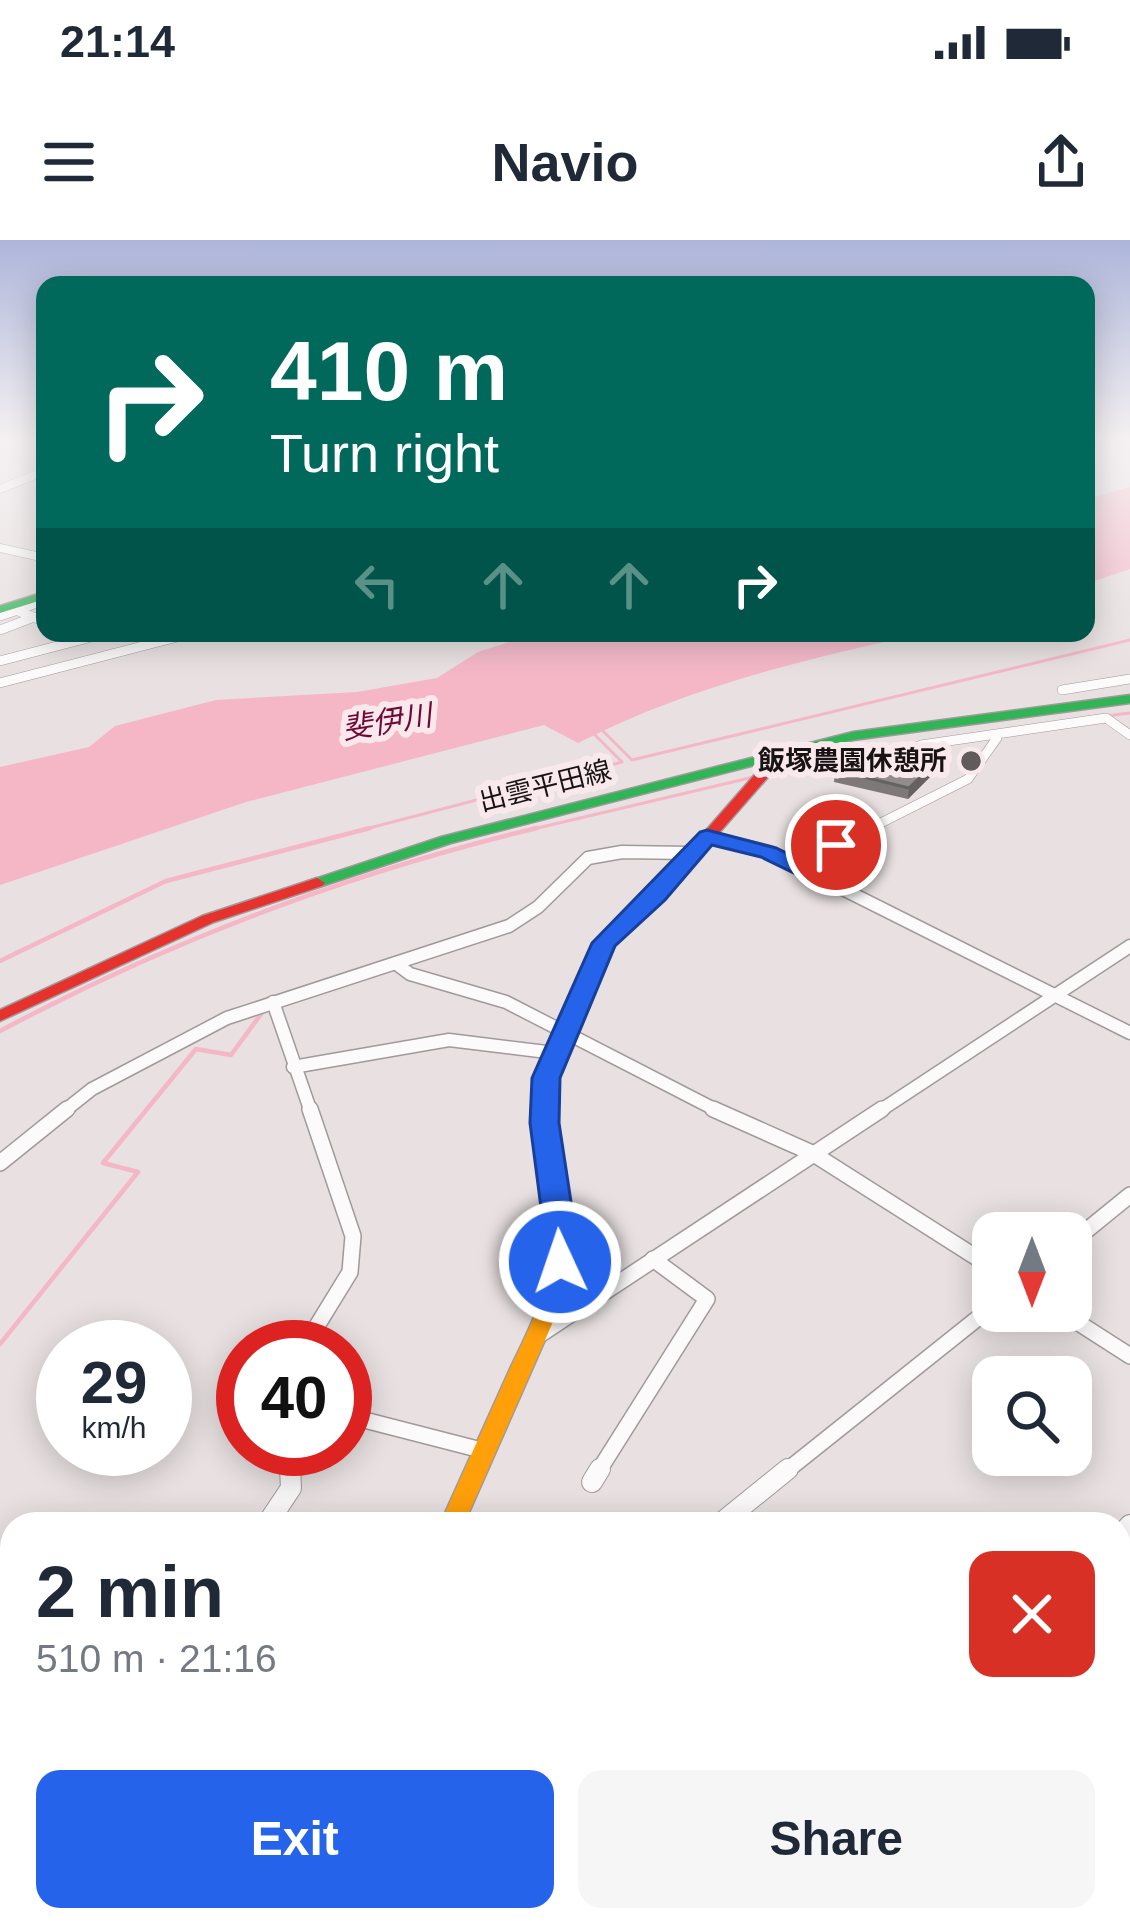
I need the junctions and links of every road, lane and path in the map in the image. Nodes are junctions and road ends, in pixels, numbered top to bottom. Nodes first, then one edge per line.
1 (0, 548) edge
2 (36, 556) edge
3 (36, 601) edge
4 (7, 611) edge
5 (36, 619) edge
6 (36, 621) edge
7 (0, 630) edge
8 (72, 642) edge
9 (158, 642) edge
10 (0, 661) edge
11 (1130, 679) edge
12 (0, 683) edge
13 (1062, 690) dead end
14 (1130, 699) edge
15 (1130, 735) edge
16 (853, 736) junction
17 (997, 738) junction
18 (921, 746) edge
19 (707, 837) junction
20 (691, 853) junction
21 (794, 866) junction
22 (1130, 946) edge
23 (398, 965) junction
24 (1055, 996) junction
25 (273, 1002) junction
26 (0, 1016) edge
27 (1130, 1033) edge
28 (565, 1034) junction
29 (555, 1053) junction
30 (293, 1066) junction
31 (812, 1153) junction
32 (0, 1163) edge
33 (1130, 1195) edge
34 (1092, 1226) edge
35 (972, 1255) edge
36 (653, 1259) junction
37 (321, 1320) edge
38 (972, 1323) edge
39 (1092, 1332) edge
40 (535, 1339) junction
41 (1130, 1356) edge
42 (372, 1422) edge
43 (484, 1451) junction
44 (290, 1476) edge
45 (592, 1482) dead end
46 (275, 1512) edge
47 (457, 1512) edge
48 (735, 1512) edge

1 - 2 street
3 - 4 main road
4 - 5 street
6 - 7 street
8 - 10 street
9 - 12 street
11 - 13 street
14 - 16 main road, 出雲平田線
15 - 17 street
16 - 19 main road
16 - 26 main road, 出雲平田線
17 - 18 street
17 - 21 street
19 - 20 main road
19 - 21 street
20 - 23 street
20 - 28 main road
21 - 24 street
22 - 24 street
23 - 25 street
23 - 28 street
24 - 27 street
24 - 31 street
25 - 30 street
25 - 32 street
28 - 29 main road
28 - 31 street
29 - 30 street
29 - 40 main road
30 - 37 street
31 - 35 street
31 - 36 street
33 - 34 street
36 - 40 street
36 - 45 street
38 - 48 street
39 - 41 street
40 - 43 main road
42 - 43 street
43 - 47 main road
44 - 46 street

